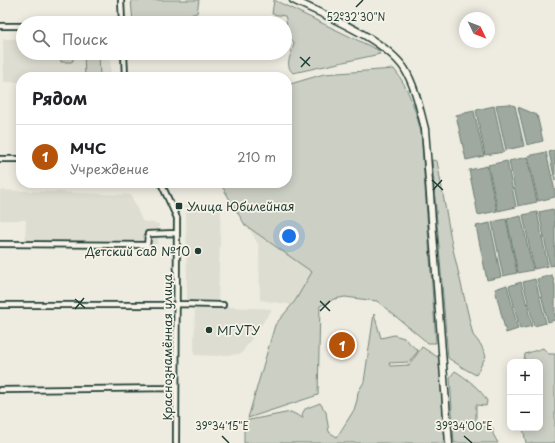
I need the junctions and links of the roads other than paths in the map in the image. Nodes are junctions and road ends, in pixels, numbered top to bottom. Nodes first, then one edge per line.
1 (121, 0) edge
2 (293, 0) edge
3 (122, 16) edge
4 (0, 26) edge
5 (16, 26) edge
6 (124, 60) edge
7 (125, 72) edge
8 (0, 159) edge
9 (16, 159) edge
10 (163, 188) edge
11 (177, 233) junction
12 (0, 244) edge
13 (0, 304) edge
14 (177, 305) junction
15 (223, 305) dead end
16 (176, 388) junction
17 (0, 390) edge
18 (176, 443) edge
19 (449, 443) edge

1 - 3 street
2 - 19 main road
4 - 5 street
6 - 7 street
8 - 9 street
10 - 11 street, Краснознамённая улица
11 - 12 street
11 - 14 street, Краснознамённая улица
13 - 14 street
14 - 15 street
14 - 16 street, Краснознамённая улица
16 - 17 street
16 - 18 street, Краснознамённая улица

